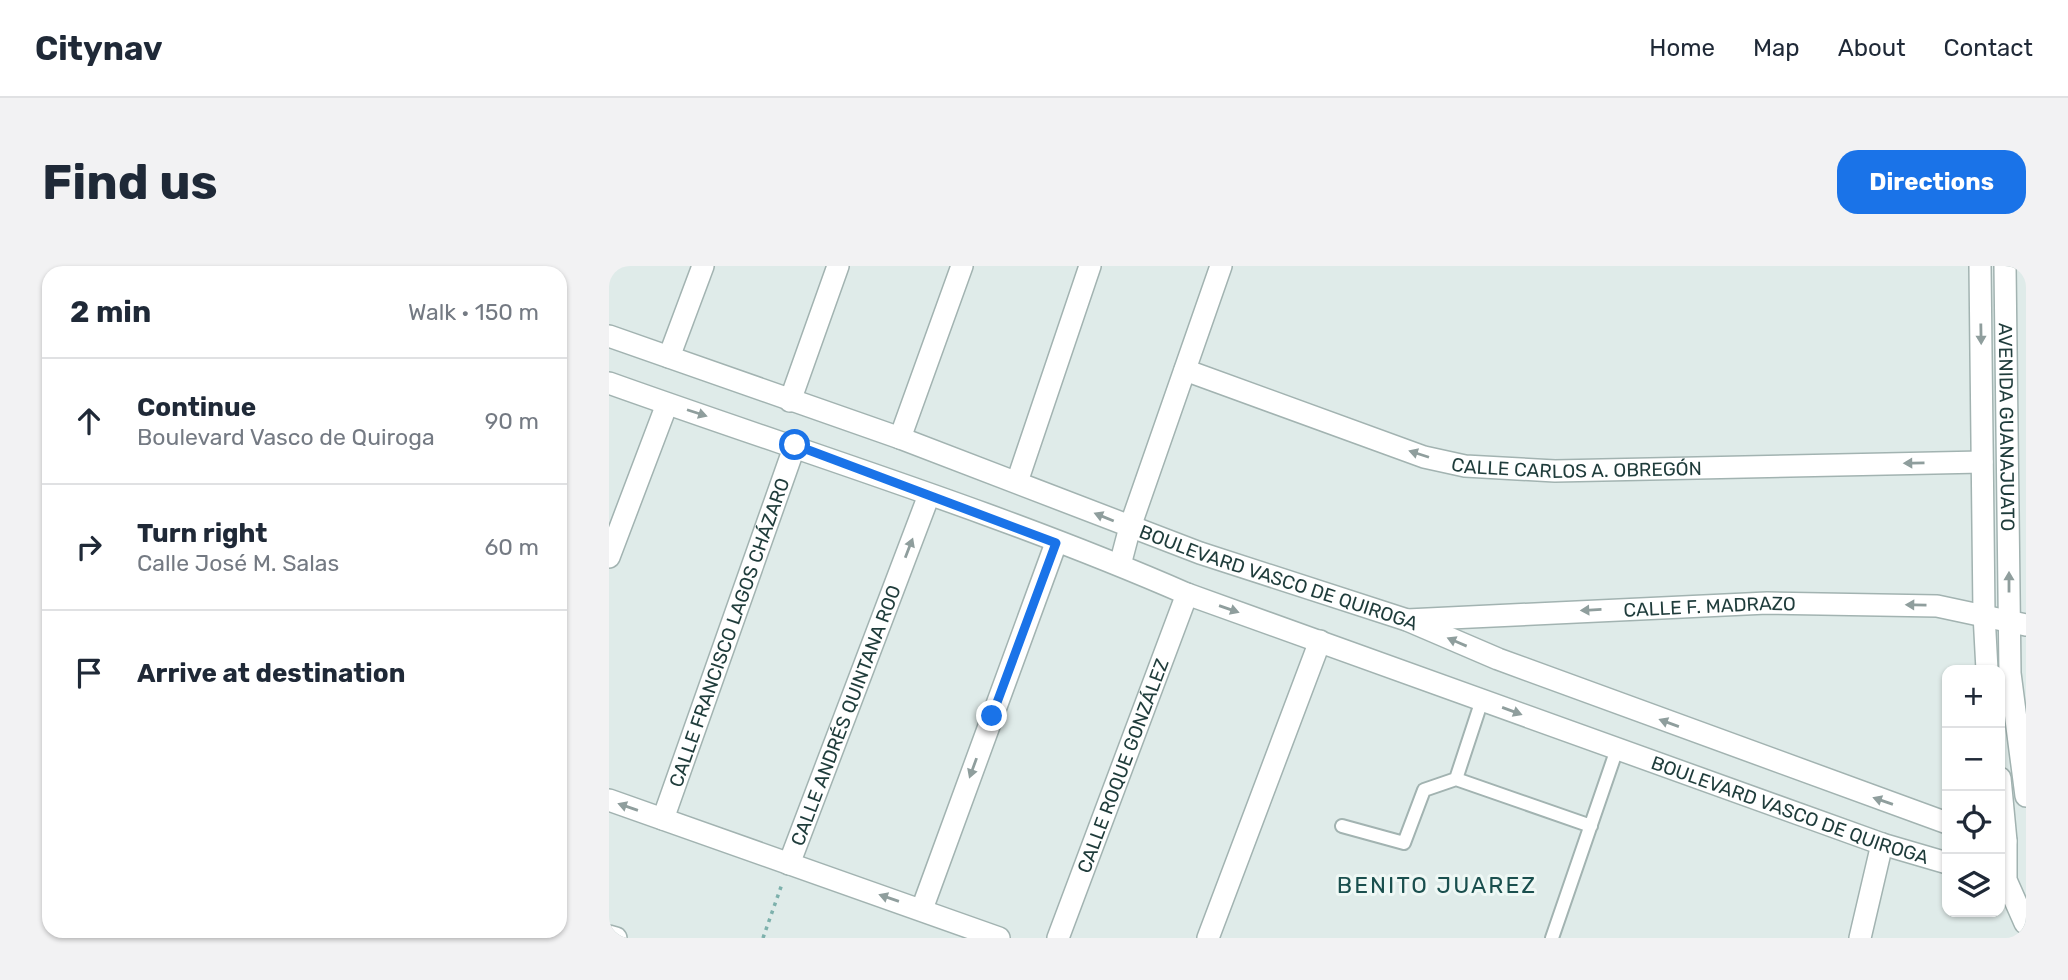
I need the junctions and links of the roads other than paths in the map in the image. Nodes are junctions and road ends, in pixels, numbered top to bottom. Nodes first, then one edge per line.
1 (703, 266) edge
2 (838, 266) edge
3 (962, 266) edge
4 (1090, 266) edge
5 (1221, 266) edge
6 (1980, 266) edge
7 (2005, 266) edge
8 (609, 336) edge
9 (669, 357) junction
10 (1185, 370) junction
11 (2017, 376) edge
12 (609, 383) edge
13 (790, 401) junction
14 (667, 404) junction
15 (900, 438) junction
16 (795, 445) junction
17 (1982, 462) junction
18 (1017, 482) junction
19 (929, 495) junction
20 (1130, 527) junction
21 (1056, 543) junction
22 (609, 558) edge
23 (1120, 565) junction
24 (1187, 594) junction
25 (1984, 614) junction
26 (1407, 620) junction
27 (2018, 622) edge
28 (1320, 641) junction
29 (1987, 665) edge
30 (1482, 700) junction
31 (1617, 749) junction
32 (1456, 779) junction
33 (2002, 791) edge
34 (2026, 796) edge
35 (609, 800) edge
36 (663, 819) junction
37 (1942, 821) edge
38 (1342, 826) dead end
39 (1591, 826) junction
40 (2011, 843) edge
41 (1882, 844) junction
42 (1942, 862) edge
43 (789, 864) junction
44 (2011, 882) edge
45 (922, 909) junction
46 (2026, 921) edge
47 (609, 936) edge
48 (616, 938) edge
49 (999, 938) edge
50 (1058, 938) edge
51 (1208, 938) edge
52 (1552, 938) edge
53 (1860, 938) edge
54 (2024, 938) edge

1 - 9 street
2 - 13 street
3 - 15 street
4 - 18 street
5 - 10 street
6 -> 17 street, AVENIDA GUANAJUATO
7 - 11 street, AVENIDA GUANAJUATO
8 - 9 street, BOULEVARD VASCO DE QUIROGA
9 - 13 street, BOULEVARD VASCO DE QUIROGA
17 -> 10 street, CALLE CARLOS A. OBREGÓN
10 - 20 street
27 -> 11 street, AVENIDA GUANAJUATO
12 - 14 street, BOULEVARD VASCO DE QUIROGA
13 - 15 street, BOULEVARD VASCO DE QUIROGA
14 -> 16 street, BOULEVARD VASCO DE QUIROGA
14 - 22 street
15 - 18 street, BOULEVARD VASCO DE QUIROGA
16 - 19 street, BOULEVARD VASCO DE QUIROGA
16 - 36 street, CALLE FRANCISCO LAGOS CHÁZARO
17 - 25 street, AVENIDA GUANAJUATO
20 -> 18 street, BOULEVARD VASCO DE QUIROGA
19 - 21 street, BOULEVARD VASCO DE QUIROGA
43 -> 19 street, CALLE ANDRÉS QUINTANA ROO
20 - 23 street
20 - 26 street, BOULEVARD VASCO DE QUIROGA
21 - 23 street, BOULEVARD VASCO DE QUIROGA
21 -> 45 street
23 - 24 street, BOULEVARD VASCO DE QUIROGA
24 -> 28 street, BOULEVARD VASCO DE QUIROGA
24 - 50 street, CALLE ROQUE GONZÁLEZ
25 -> 26 street, CALLE F. MADRAZO
25 - 27 street, CALLE F. MADRAZO
25 - 29 street, AVENIDA GUANAJUATO
37 -> 26 street, BOULEVARD VASCO DE QUIROGA
27 - 34 street, AVENIDA GUANAJUATO
28 - 30 street, BOULEVARD VASCO DE QUIROGA
28 - 51 street
30 -> 31 street, BOULEVARD VASCO DE QUIROGA
30 - 32 lane
31 - 39 lane
31 - 41 street, BOULEVARD VASCO DE QUIROGA
32 - 38 lane
32 - 39 lane
33 - 40 street
36 -> 35 street
36 - 43 street
39 - 52 lane
40 - 44 street
41 - 42 street, BOULEVARD VASCO DE QUIROGA
41 - 53 street
45 -> 43 street
44 - 46 street
45 - 49 street
46 - 54 street
47 - 48 street

